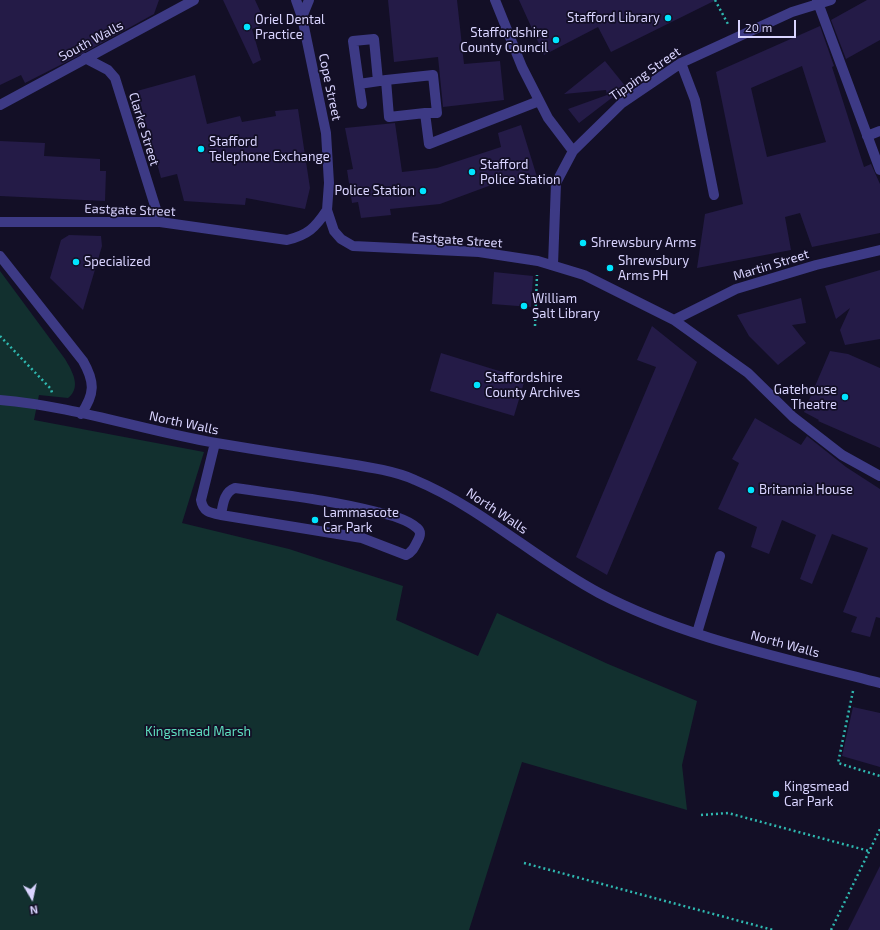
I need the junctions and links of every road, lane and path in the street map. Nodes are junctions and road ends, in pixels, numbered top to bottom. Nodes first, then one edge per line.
1 (194, 0) edge
2 (296, 0) edge
3 (309, 0) edge
4 (495, 0) edge
5 (715, 0) edge
6 (831, 0) edge
7 (818, 2) edge
8 (302, 17) junction
9 (736, 36) junction
10 (85, 58) junction
11 (681, 63) junction
12 (382, 80) junction
13 (359, 84) junction
14 (539, 101) junction
15 (362, 104) dead end
16 (0, 106) edge
17 (425, 113) junction
18 (880, 131) edge
19 (867, 136) junction
20 (573, 151) junction
21 (880, 170) edge
22 (714, 195) dead end
23 (327, 210) junction
24 (5, 222) edge
25 (160, 222) junction
26 (0, 231) edge
27 (880, 250) edge
28 (0, 256) edge
29 (538, 260) junction
30 (553, 265) junction
31 (674, 320) junction
32 (535, 326) dead end
33 (0, 336) edge
34 (0, 400) edge
35 (52, 409) junction
36 (81, 414) junction
37 (215, 443) junction
38 (880, 476) edge
39 (220, 515) junction
40 (720, 556) dead end
41 (697, 633) junction
42 (880, 683) edge
43 (851, 700) dead end
44 (880, 776) edge
45 (702, 815) dead end
46 (880, 829) edge
47 (869, 851) junction
48 (524, 862) dead end
49 (773, 930) edge
50 (832, 930) edge

1 - 10 street, South Walls
2 - 8 street, Cope Street
3 - 8 street
4 - 14 street
5 - 9 path
6 - 7 street, Tipping Street
7 - 9 street, Tipping Street
7 - 19 street
8 - 23 street, Cope Street
9 - 11 street, Tipping Street
10 - 16 street, South Walls
10 - 25 street, Clarke Street
11 - 20 street, Tipping Street
11 - 22 street
12 - 13 street
12 - 13 street
12 - 17 street
12 - 17 street
13 - 15 street
14 - 17 street
14 - 20 street
18 - 19 street
19 - 21 street
20 - 30 street, Tipping Street
23 - 25 street, Eastgate Street
23 - 29 street, Eastgate Street
24 - 25 street, Eastgate Street
24 - 26 street
27 - 31 street, Martin Street
28 - 36 street
29 - 30 street, Eastgate Street
29 - 32 path
30 - 31 street, Eastgate Street
31 - 38 street, Eastgate Street
33 - 35 path
34 - 35 street, North Walls
35 - 36 street, North Walls
36 - 37 street, North Walls
37 - 39 street
37 - 41 street, North Walls
39 - 39 street
40 - 41 street
41 - 42 street, North Walls
43 - 44 path
45 - 47 path
46 - 47 path
47 - 50 path
48 - 49 path

